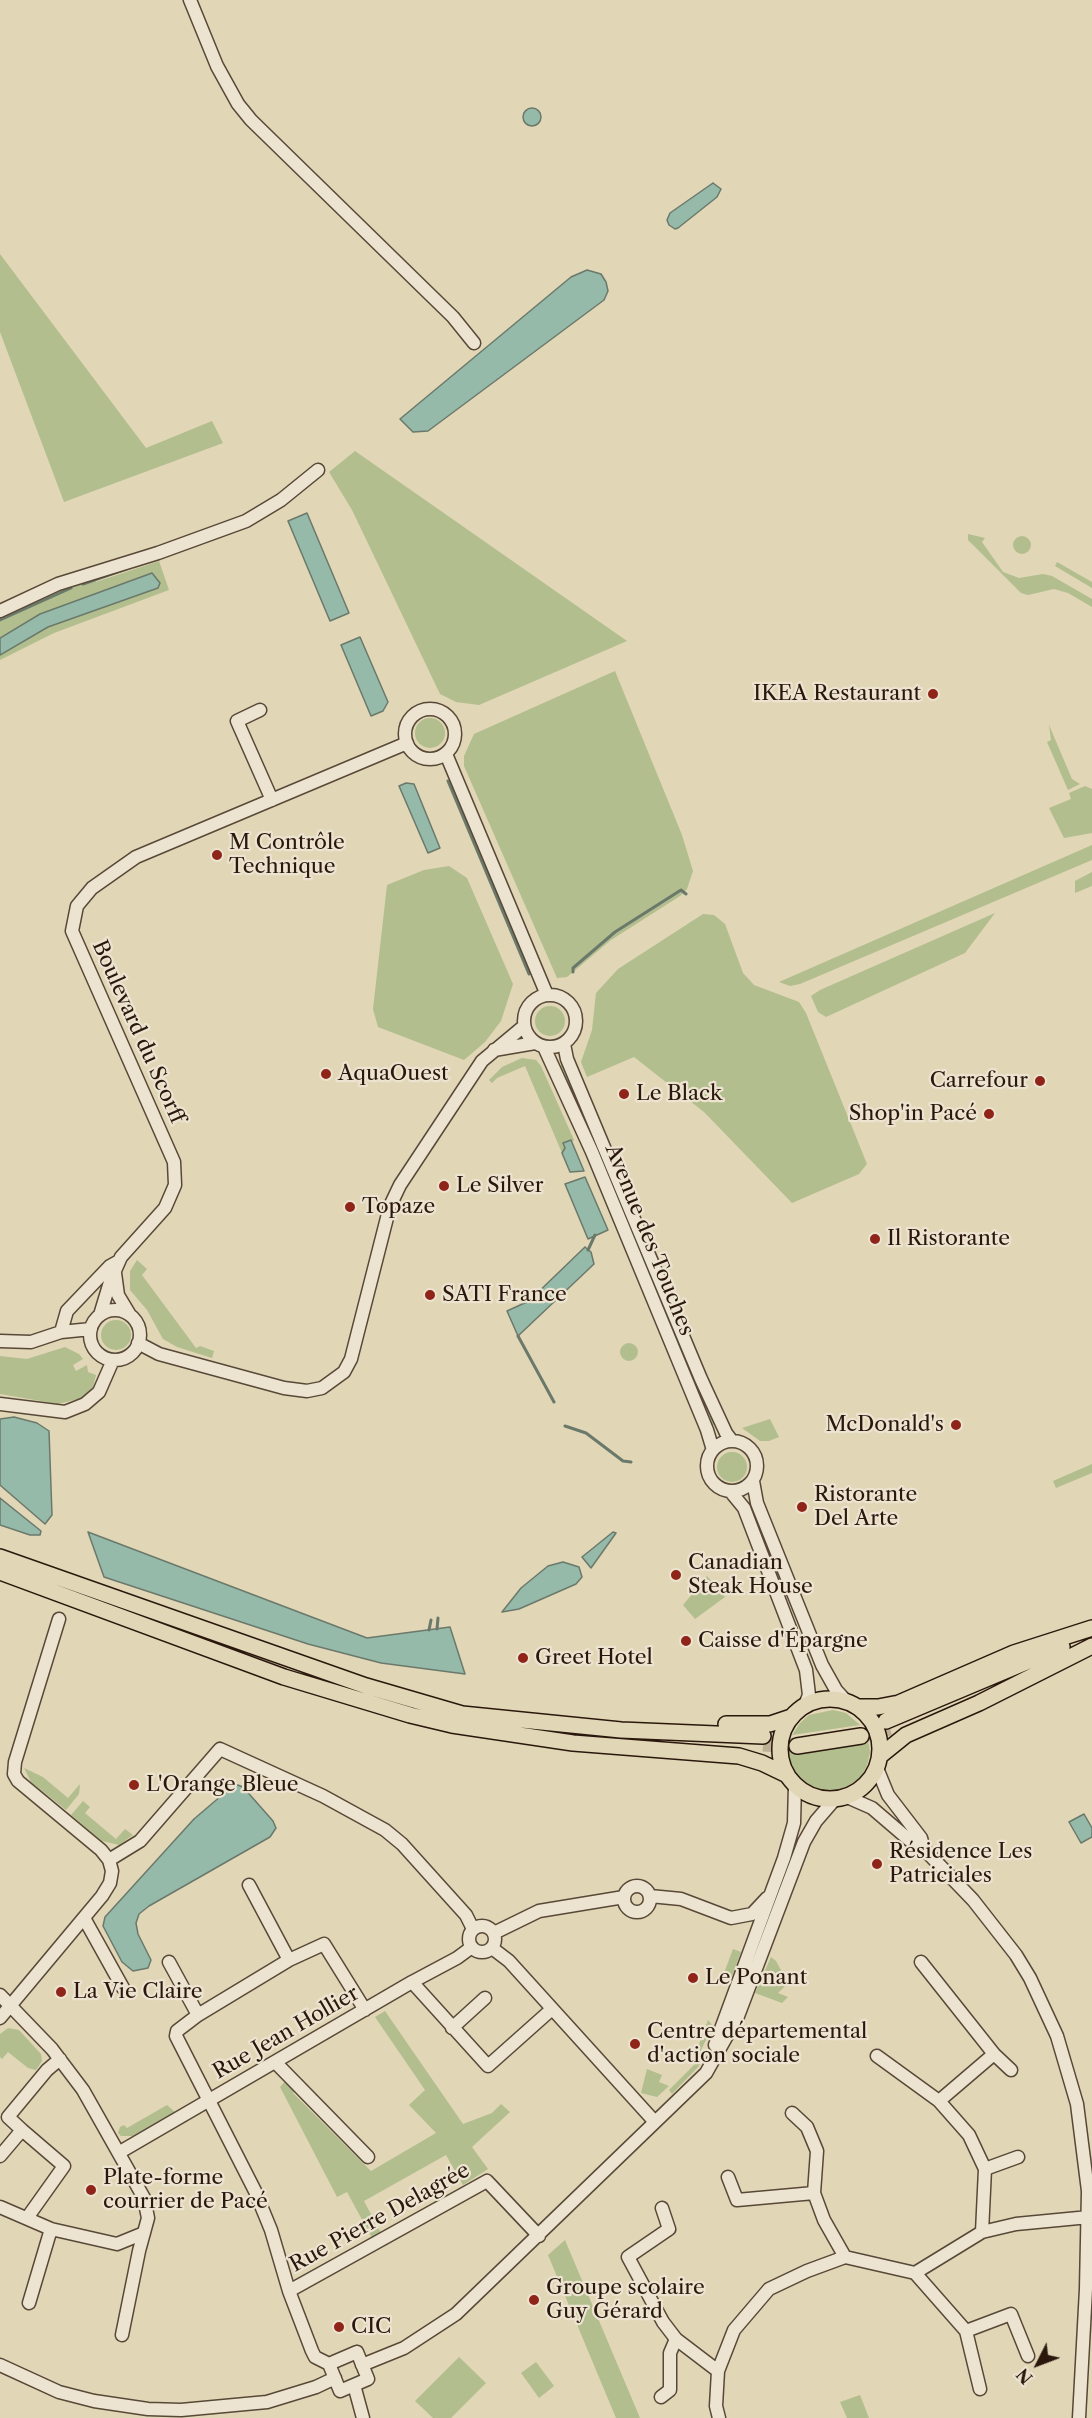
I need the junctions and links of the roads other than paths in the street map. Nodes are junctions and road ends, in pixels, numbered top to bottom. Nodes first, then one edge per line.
1 (190, 0) edge
2 (474, 343) dead end
3 (318, 470) dead end
4 (0, 611) edge
5 (260, 710) dead end
6 (407, 743) junction
7 (446, 754) junction
8 (272, 800) junction
9 (547, 995) junction
10 (524, 1026) junction
11 (564, 1044) junction
12 (539, 1045) junction
13 (493, 1050) junction
14 (118, 1266) junction
15 (100, 1315) junction
16 (130, 1315) junction
17 (91, 1329) junction
18 (62, 1332) junction
19 (0, 1341) edge
20 (138, 1343) junction
21 (113, 1360) junction
22 (0, 1404) edge
23 (732, 1441) junction
24 (713, 1450) junction
25 (753, 1481) junction
26 (730, 1491) junction
27 (0, 1557) edge
28 (0, 1572) edge
29 (59, 1619) dead end
30 (1092, 1628) edge
31 (1092, 1633) edge
32 (1092, 1640) edge
33 (1092, 1646) edge
34 (805, 1705) junction
35 (852, 1705) junction
36 (791, 1717) junction
37 (556, 1725) junction
38 (860, 1733) tunnel mouth
39 (530, 1736) junction
40 (797, 1743) tunnel mouth
41 (878, 1762) junction
42 (791, 1780) junction
43 (841, 1798) junction
44 (924, 1849) junction
45 (109, 1860) junction
46 (249, 1885) dead end
47 (774, 1887) junction
48 (651, 1896) junction
49 (624, 1897) junction
50 (84, 1918) junction
51 (473, 1929) junction
52 (494, 1933) junction
53 (472, 1947) junction
54 (492, 1948) junction
55 (289, 1960) junction
56 (169, 1962) dead end
57 (921, 1962) dead end
58 (412, 1982) junction
59 (123, 1988) dead end
60 (0, 1995) edge
61 (485, 1998) dead end
62 (11, 2005) junction
63 (552, 2009) junction
64 (365, 2010) junction
65 (198, 2015) junction
66 (0, 2018) edge
67 (452, 2028) junction
68 (994, 2054) junction
69 (877, 2056) dead end
70 (60, 2060) junction
71 (276, 2062) junction
72 (1011, 2070) dead end
73 (209, 2100) junction
74 (939, 2101) junction
75 (792, 2113) dead end
76 (4, 2114) edge
77 (659, 2116) junction
78 (22, 2130) junction
79 (120, 2152) junction
80 (0, 2156) edge
81 (368, 2157) dead end
82 (1018, 2157) dead end
83 (985, 2169) junction
84 (728, 2177) dead end
85 (814, 2193) junction
86 (0, 2207) edge
87 (662, 2208) dead end
88 (1089, 2217) junction
89 (27, 2218) junction
90 (51, 2229) junction
91 (982, 2232) junction
92 (144, 2233) junction
93 (539, 2236) junction
94 (844, 2257) junction
95 (915, 2273) junction
96 (289, 2291) junction
97 (29, 2303) dead end
98 (966, 2331) junction
99 (122, 2335) dead end
100 (676, 2339) junction
101 (1028, 2356) dead end
102 (329, 2364) junction
103 (0, 2365) edge
104 (362, 2365) junction
105 (718, 2371) junction
106 (335, 2378) junction
107 (354, 2385) junction
108 (980, 2389) dead end
109 (661, 2397) dead end
110 (147, 2414) edge
111 (363, 2418) edge
112 (719, 2418) edge
113 (1078, 2418) edge

1 - 2 street
3 - 4 street
5 - 8 street
6 - 7 street
6 - 7 street
6 - 8 street, Boulevard du Scorff
7 - 9 street
8 - 14 street, Boulevard du Scorff
9 - 10 street
9 - 11 street
10 - 12 street
10 - 13 street
11 - 12 street
11 - 23 street, Avenue des Touches
12 - 13 street
12 - 24 street, Avenue des Touches
13 - 20 street
14 - 15 street, Boulevard du Scorff
14 - 16 street
14 - 18 street
15 - 16 street
15 - 17 street
16 - 20 street
17 - 18 street
17 - 21 street
18 - 19 street
20 - 21 street
21 - 22 street
23 - 24 street
23 - 25 street
24 - 26 street
25 - 26 street
25 - 35 street
26 - 34 street
27 - 37 main road
28 - 39 main road
29 - 45 street
30 - 35 main road
31 - 32 main road
33 - 41 main road
34 - 35 main road
34 - 36 main road
35 - 41 main road
36 - 37 main road
36 - 42 main road
37 - 39 main road
38 - 40 main road
39 - 42 main road
41 - 43 main road
41 - 44 street
42 - 43 main road
42 - 47 street
43 - 44 street
43 - 77 street
44 - 88 street
45 - 50 street
45 - 51 street
46 - 55 street
47 - 48 street
47 - 77 street
48 - 49 street
48 - 49 street
49 - 52 street
50 - 59 street
50 - 62 street
51 - 52 street
51 - 53 street
52 - 54 street
53 - 54 street
53 - 58 street, Rue Jean Hollier
54 - 63 street
55 - 64 street
55 - 65 street
56 - 65 street
57 - 68 street
58 - 64 street, Rue Jean Hollier
58 - 67 street
60 - 62 street
61 - 67 street
62 - 66 street
62 - 70 street
63 - 67 street
63 - 77 street
64 - 71 street, Rue Jean Hollier
65 - 73 street
68 - 72 street
68 - 74 street
69 - 74 street
70 - 76 street
70 - 79 street
71 - 73 street, Rue Jean Hollier
71 - 81 street
73 - 79 street, Rue Jean Hollier
73 - 96 street
74 - 83 street
75 - 85 street
76 - 78 street
77 - 93 street
78 - 80 street
78 - 89 street
79 - 92 street
82 - 83 street
83 - 91 street
84 - 85 street
85 - 94 street
86 - 89 street
87 - 100 street
88 - 91 street
88 - 113 street
89 - 90 street
90 - 92 street
90 - 97 street
91 - 95 street
92 - 99 street
93 - 96 street, Rue Pierre Delagrée
93 - 104 street
94 - 95 street
94 - 105 street
95 - 98 street
96 - 102 street
98 - 101 street
98 - 108 street
100 - 105 street
100 - 109 street
102 - 104 street
102 - 106 street
103 - 110 street
104 - 107 street
105 - 112 street
106 - 107 street
106 - 110 street
107 - 111 street

